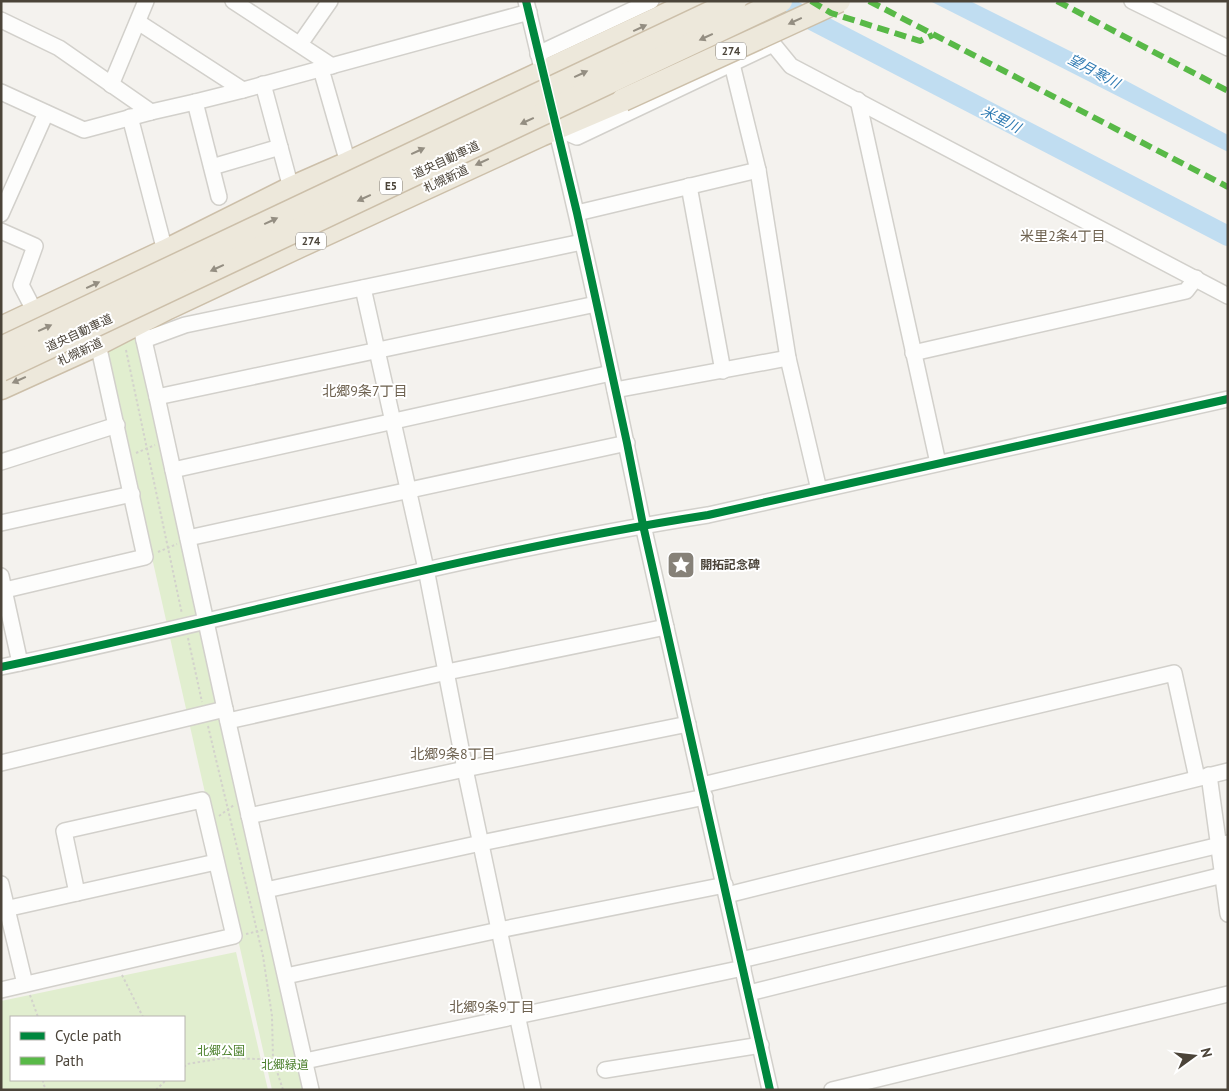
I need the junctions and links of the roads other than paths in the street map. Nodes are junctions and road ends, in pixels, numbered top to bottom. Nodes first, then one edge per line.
1 (146, 1) edge
2 (233, 1) edge
3 (330, 1) edge
4 (652, 1) edge
5 (695, 1) edge
6 (708, 1) edge
7 (735, 1) edge
8 (781, 1) edge
9 (839, 1) edge
10 (1132, 1) edge
11 (528, 7) edge
12 (1, 20) edge
13 (138, 22) junction
14 (300, 44) junction
15 (774, 44) junction
16 (1228, 48) edge
17 (540, 63) junction
18 (732, 64) junction
19 (327, 67) junction
20 (263, 84) junction
21 (111, 85) junction
22 (243, 90) junction
23 (1, 92) edge
24 (858, 100) junction
25 (195, 102) junction
26 (151, 112) junction
27 (46, 113) junction
28 (130, 118) junction
29 (556, 128) junction
30 (280, 147) junction
31 (348, 163) junction
32 (212, 167) junction
33 (758, 170) junction
34 (689, 186) junction
35 (291, 188) junction
36 (219, 197) dead end
37 (577, 213) junction
38 (1, 214) edge
39 (1, 231) edge
40 (582, 242) junction
41 (165, 250) junction
42 (1196, 278) junction
43 (363, 288) junction
44 (1228, 296) edge
45 (596, 304) junction
46 (35, 312) junction
47 (1, 328) edge
48 (142, 332) junction
49 (98, 344) junction
50 (1, 348) edge
51 (377, 350) junction
52 (913, 353) junction
53 (788, 358) junction
54 (1, 370) edge
55 (723, 371) junction
56 (611, 373) junction
57 (1, 388) edge
58 (616, 390) junction
59 (158, 397) junction
60 (1228, 399) edge
61 (392, 421) junction
62 (117, 425) junction
63 (627, 443) junction
64 (1, 462) edge
65 (938, 464) junction
66 (173, 470) junction
67 (819, 490) junction
68 (408, 491) junction
69 (132, 494) junction
70 (1, 524) edge
71 (643, 525) junction
72 (188, 538) junction
73 (426, 569) junction
74 (2, 586) edge
75 (206, 620) junction
76 (666, 627) junction
77 (20, 664) junction
78 (1, 667) edge
79 (447, 672) junction
80 (227, 715) junction
81 (688, 724) junction
82 (1, 763) edge
83 (465, 769) junction
84 (1228, 771) edge
85 (1203, 777) junction
86 (704, 791) junction
87 (250, 816) junction
88 (480, 843) junction
89 (1223, 844) edge
90 (216, 862) junction
91 (1223, 875) junction
92 (1, 884) edge
93 (266, 890) junction
94 (726, 890) junction
95 (77, 893) junction
96 (4, 909) edge
97 (1228, 914) edge
98 (499, 930) junction
99 (742, 964) junction
100 (286, 976) junction
101 (25, 984) junction
102 (1, 990) edge
103 (749, 993) junction
104 (1228, 994) edge
105 (516, 1016) junction
106 (761, 1045) junction
107 (305, 1061) junction
108 (605, 1070) dead end
109 (311, 1090) edge
110 (533, 1090) edge
111 (770, 1090) edge
112 (832, 1090) edge

1 - 13 street
2 - 14 street
3 - 14 street
4 - 17 street
17 -> 5 highway
6 - 15 street
50 -> 7 highway, 道央自動車道 / E5, bridge
8 -> 54 highway, 道央自動車道 / E5, bridge
9 -> 29 highway, 札幌新道 / 274, bridge
10 - 16 street
11 - 17 street
11 - 19 street
12 - 21 street
13 - 21 street
13 - 22 street
14 - 19 street
15 - 18 street
15 - 24 street
17 - 29 street
17 - 31 highway
18 - 29 street
18 - 33 street
19 - 20 street
19 - 31 street
20 - 22 street
20 - 30 street
21 - 26 street
22 - 25 street
23 - 27 street
24 - 42 street
24 - 52 street
25 - 26 street
25 - 32 street
26 - 28 street
27 - 28 street
27 - 38 street
28 - 41 street
29 - 37 street
29 -> 48 highway, 札幌新道 / 274
30 - 32 street
30 - 35 street
31 - 35 highway
32 - 36 street
33 - 34 street
33 - 53 street
34 - 37 street
34 - 55 street
35 - 41 highway
37 - 40 street
39 - 46 street
40 - 43 street
40 - 45 street
46 -> 41 highway
42 - 44 street
42 - 52 street
43 - 48 street
43 - 51 street
45 - 51 street
45 - 56 street
46 - 47 highway
48 - 49 highway, 札幌新道 / 274
48 - 59 street
49 -> 57 highway, 札幌新道 / 274
49 - 62 street
51 - 59 street
51 - 61 street
52 - 65 street
53 - 55 street
53 - 67 street
55 - 58 street
56 - 58 street
56 - 61 street
58 - 63 street
59 - 66 street
60 - 65 street
61 - 66 street
61 - 68 street
62 - 64 street
62 - 69 street
63 - 68 street
63 - 71 street
65 - 67 street
66 - 72 street
67 - 71 street
68 - 72 street
68 - 73 street
69 - 70 street
69 - 74 street
71 - 73 street
71 - 76 street
72 - 75 street
73 - 75 street
73 - 79 street
74 - 77 street
75 - 77 street
75 - 80 street
76 - 79 street
76 - 81 street
77 - 78 street
79 - 80 street
79 - 83 street
80 - 82 street
80 - 87 street
81 - 83 street
81 - 86 street
83 - 87 street
83 - 88 street
84 - 85 street
85 - 86 street
85 - 89 street
85 - 94 street
86 - 88 street
86 - 94 street
87 - 93 street
88 - 93 street
88 - 98 street
89 - 91 street
89 - 99 street
90 - 95 street
90 - 95 street
90 - 101 street
91 - 97 street
91 - 103 street
92 - 96 street
93 - 100 street
94 - 98 street
94 - 99 street
95 - 96 street
96 - 101 street
98 - 100 street
98 - 105 street
99 - 103 street
99 - 105 street
100 - 107 street
101 - 102 street
103 - 106 street
104 - 112 street
105 - 107 street
105 - 110 street
106 - 108 street
106 - 111 street
107 - 109 street

